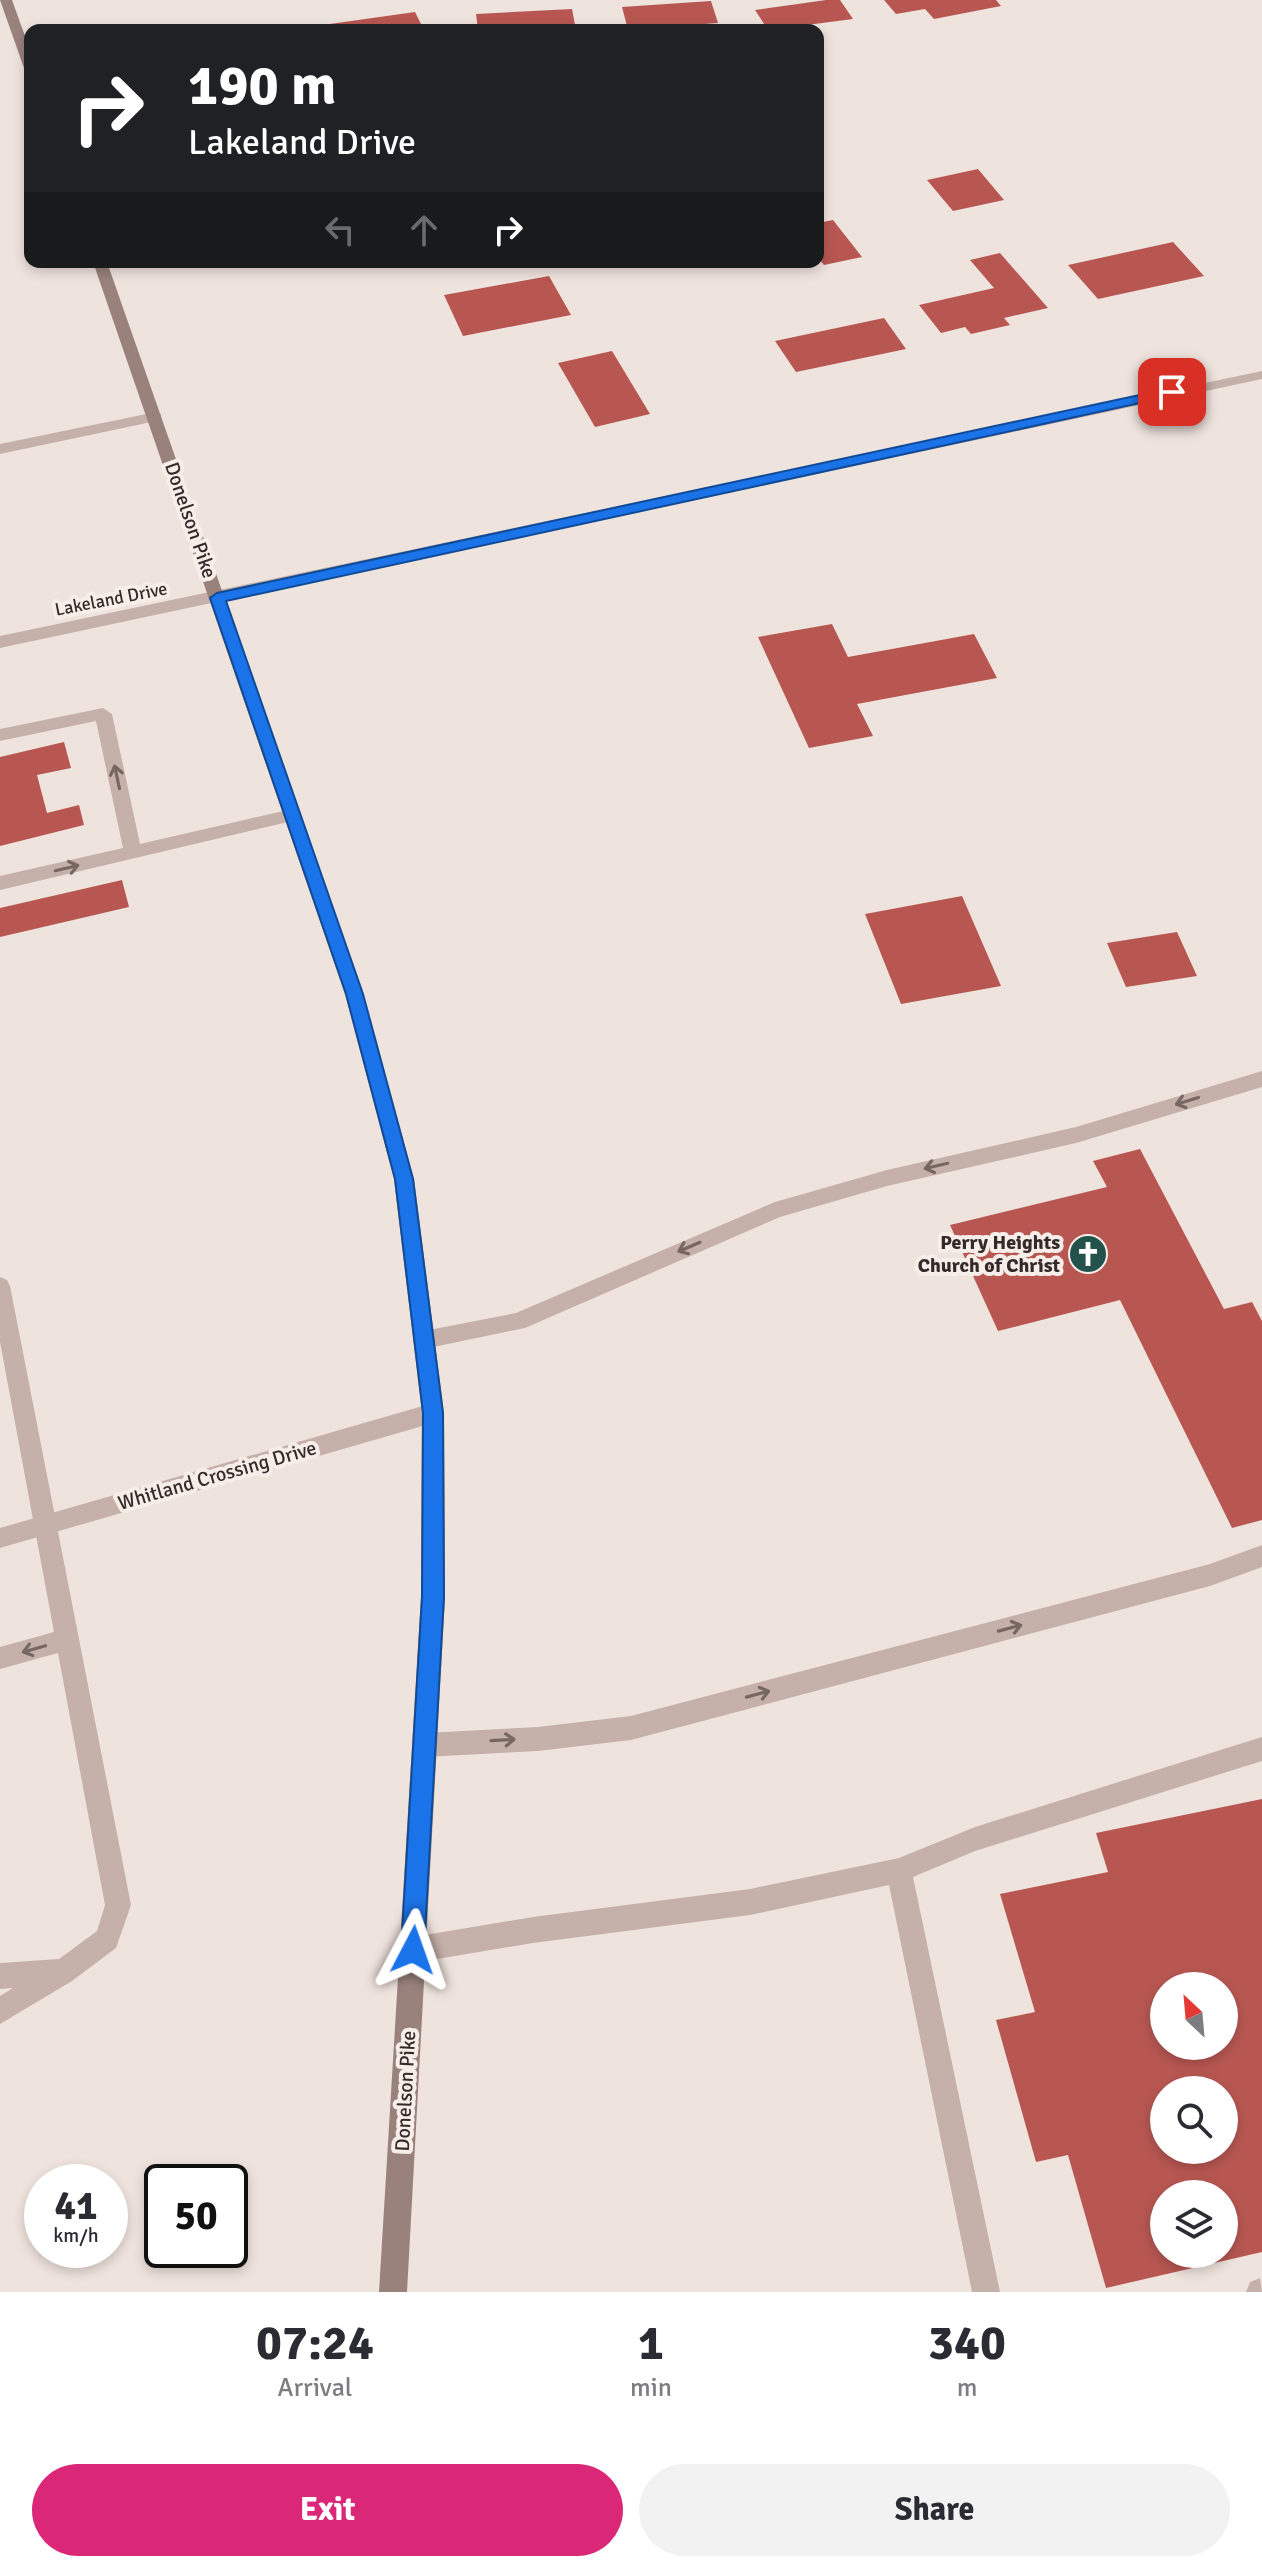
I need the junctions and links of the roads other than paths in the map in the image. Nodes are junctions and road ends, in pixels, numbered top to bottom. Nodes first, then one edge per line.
1 (6, 0) edge
2 (24, 51) edge
3 (102, 268) edge
4 (1262, 375) edge
5 (156, 417) junction
6 (0, 449) edge
7 (217, 598) junction
8 (0, 642) edge
9 (0, 735) edge
10 (292, 815) junction
11 (133, 853) junction
12 (0, 883) edge
13 (1262, 1079) edge
14 (0, 1286) edge
15 (424, 1340) junction
16 (433, 1413) junction
17 (45, 1525) junction
18 (0, 1538) edge
19 (1262, 1556) edge
20 (68, 1639) junction
21 (0, 1658) edge
22 (425, 1745) junction
23 (1262, 1749) edge
24 (899, 1870) junction
25 (413, 1950) junction
26 (63, 1972) junction
27 (0, 1976) edge
28 (0, 2011) edge
29 (393, 2292) edge
30 (986, 2292) edge

1 - 2 main road
3 - 5 main road, Donelson Pike
4 - 7 street, Lakeland Drive
5 - 6 street
5 - 7 main road, Donelson Pike
7 - 8 street, Lakeland Drive
7 - 10 main road, Donelson Pike
11 -> 9 street
10 - 11 street
10 - 15 main road, Donelson Pike
12 -> 11 street
13 -> 15 street
14 - 17 street
15 - 16 main road, Donelson Pike
16 - 17 street, Whitland Crossing Drive
16 - 22 main road, Donelson Pike
17 - 18 street, Whitland Crossing Drive
17 - 20 street
22 -> 19 street
20 -> 21 street
20 - 26 street
22 - 25 main road, Donelson Pike
23 - 24 street
24 - 25 street
24 - 30 street
25 - 29 main road, Donelson Pike
26 - 27 street
26 - 28 street

